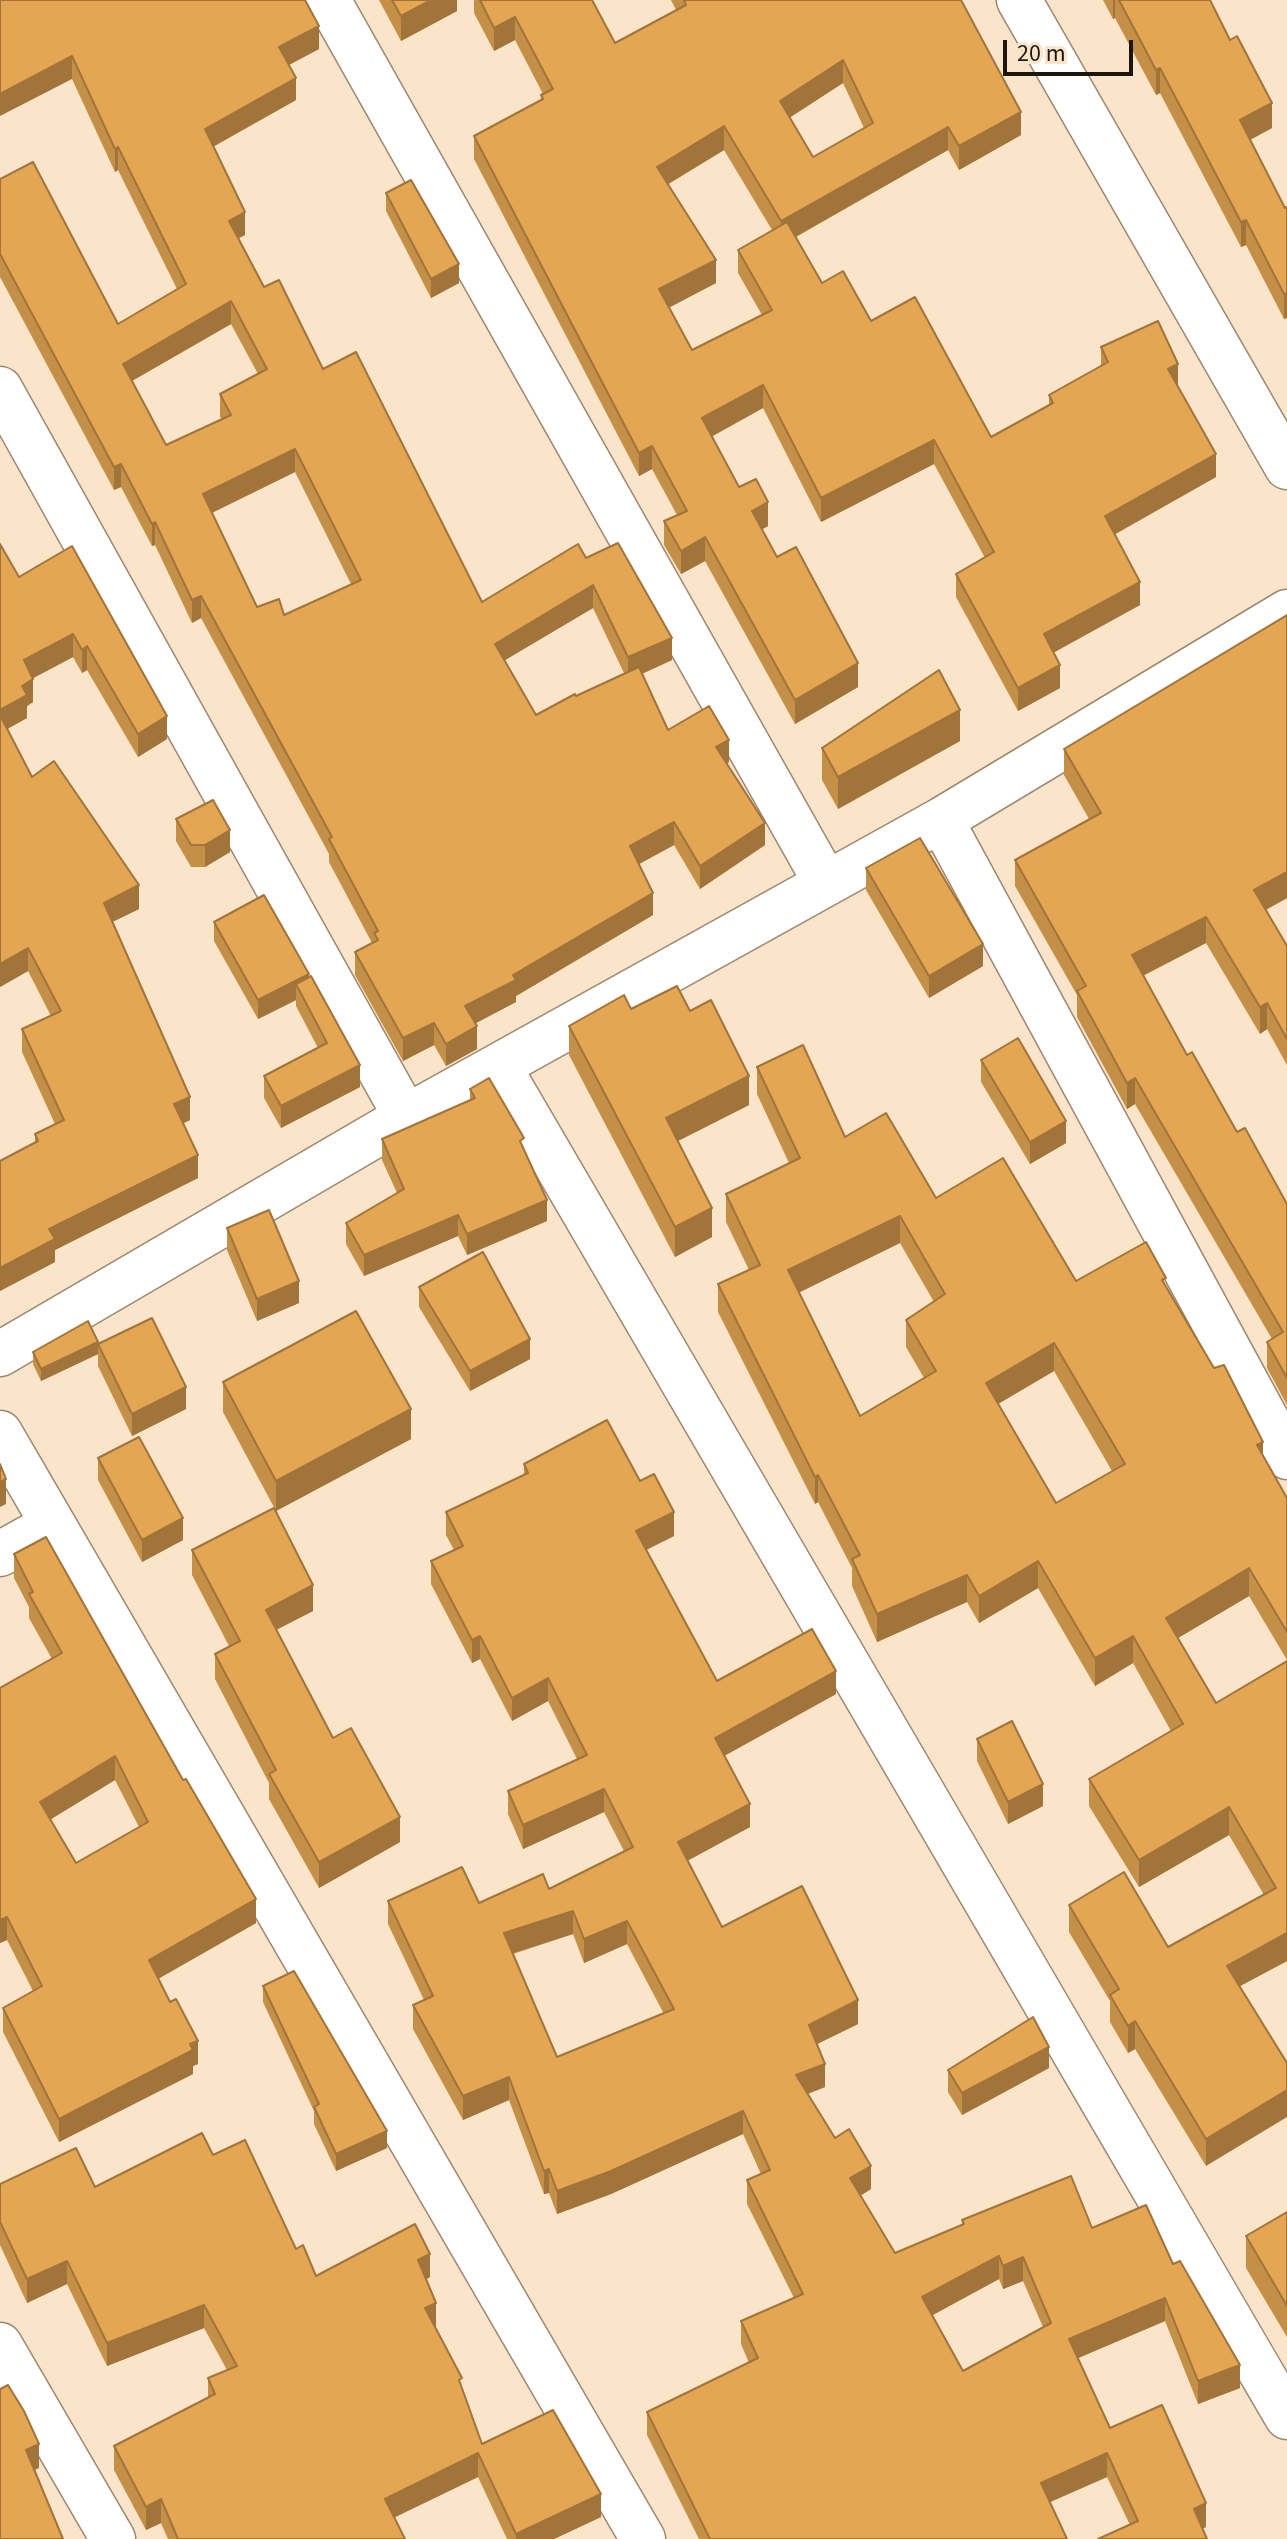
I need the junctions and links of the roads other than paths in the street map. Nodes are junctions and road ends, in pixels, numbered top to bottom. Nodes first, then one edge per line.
1 (328, 0) edge
2 (1019, 0) edge
3 (0, 389) edge
4 (1287, 467) edge
5 (1287, 612) edge
6 (941, 820) junction
7 (826, 883) junction
8 (499, 1067) junction
9 (406, 1117) junction
10 (0, 1354) edge
11 (0, 1433) edge
12 (1287, 1457) edge
13 (52, 1525) junction
14 (0, 1554) edge
15 (0, 2345) edge
16 (1287, 2417) edge
17 (113, 2539) edge
18 (643, 2539) edge

1 - 7 street
2 - 4 street
3 - 9 street
5 - 6 street
6 - 7 street
6 - 12 street
7 - 8 street
8 - 9 street
8 - 16 street
9 - 10 street
11 - 13 street
13 - 14 street
13 - 18 street
15 - 17 street

